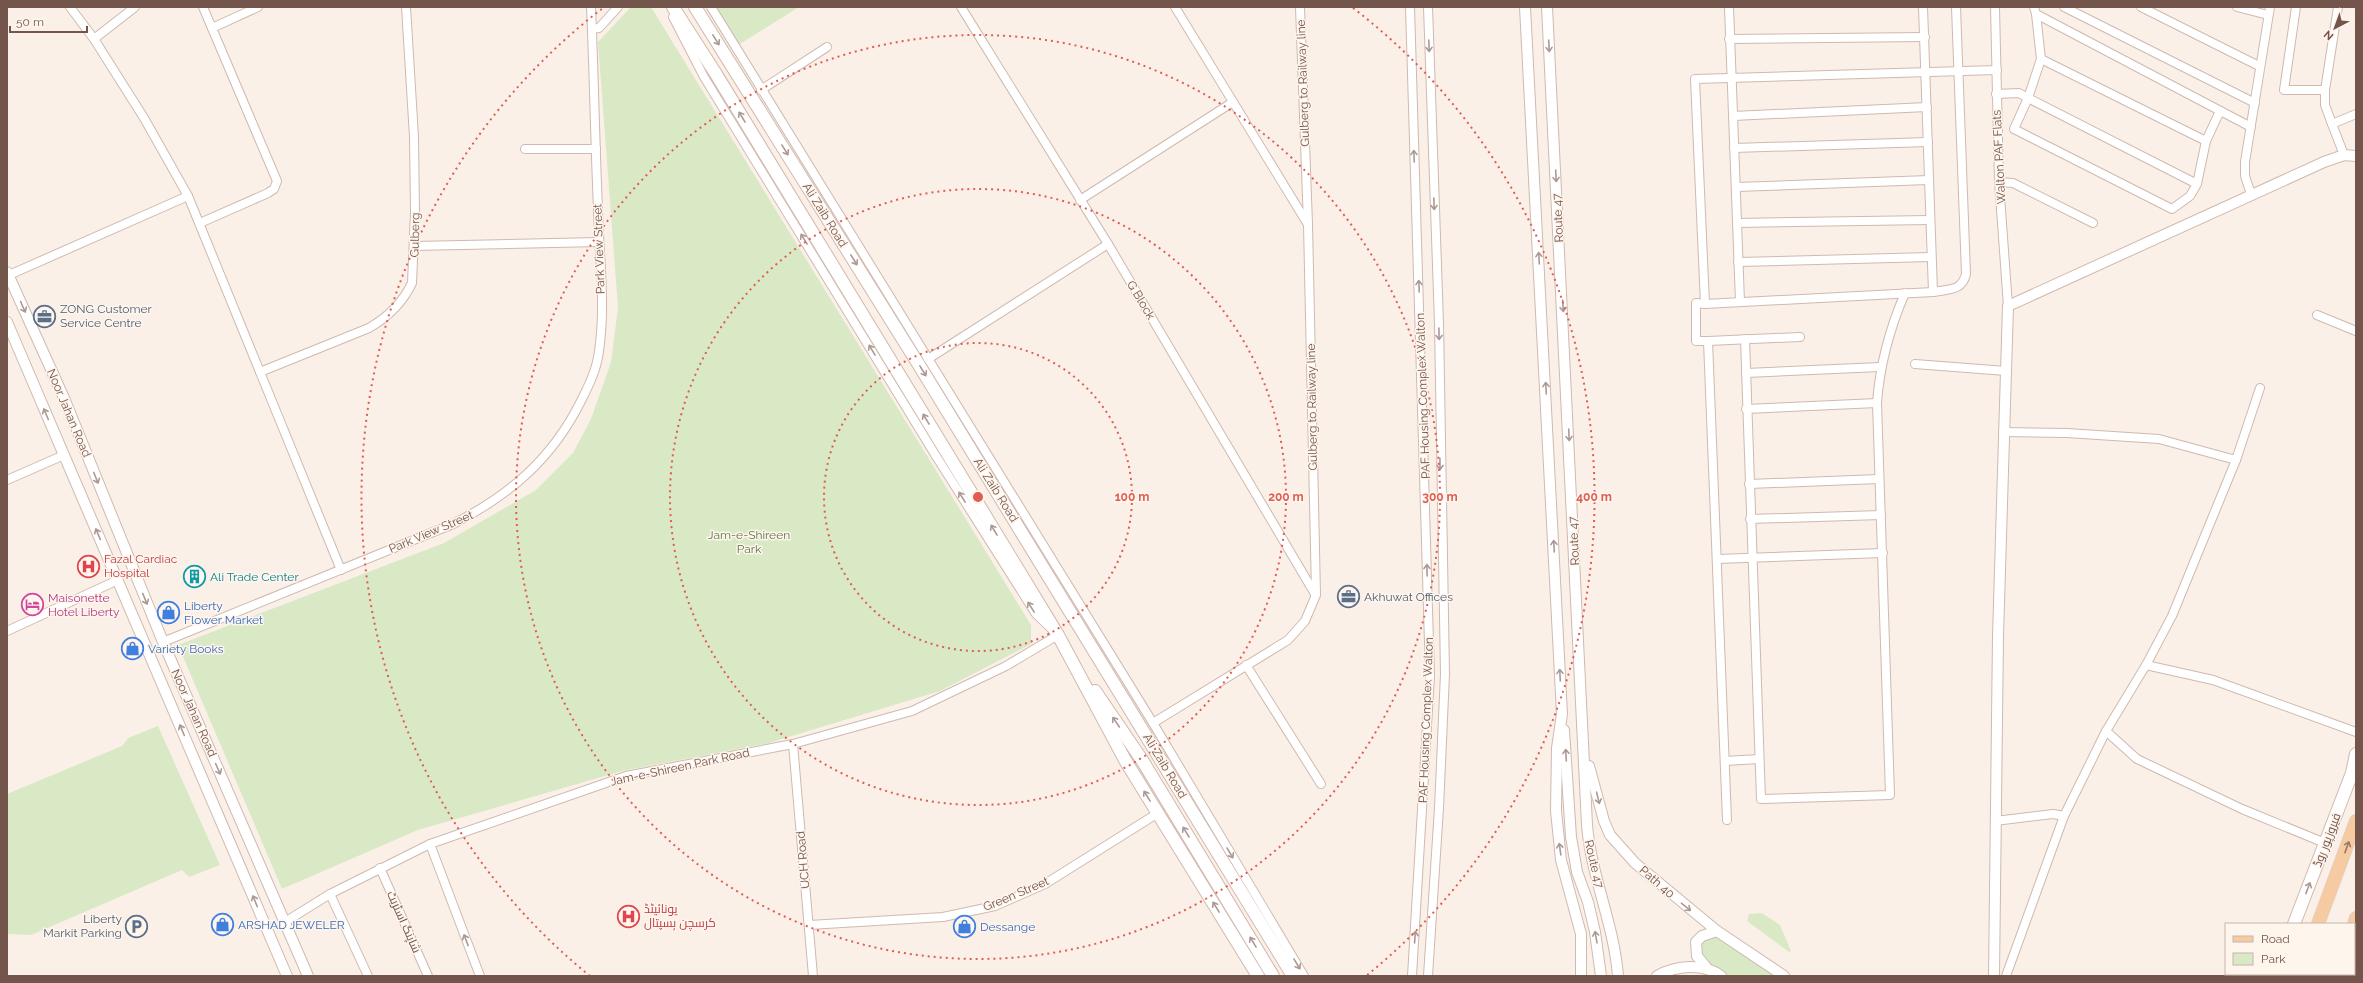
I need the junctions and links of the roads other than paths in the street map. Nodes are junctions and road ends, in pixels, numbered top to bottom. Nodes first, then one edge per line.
1 (70, 7) edge
2 (135, 7) edge
3 (203, 7) edge
4 (258, 7) edge
5 (406, 7) edge
6 (591, 7) edge
7 (618, 7) edge
8 (668, 7) edge
9 (673, 7) edge
10 (695, 7) edge
11 (710, 7) edge
12 (961, 7) edge
13 (1175, 7) edge
14 (1300, 7) edge
15 (1410, 7) edge
16 (1428, 7) edge
17 (1525, 7) edge
18 (1548, 7) edge
19 (1728, 7) edge
20 (1923, 7) edge
21 (1956, 7) edge
22 (1995, 7) edge
23 (2064, 7) edge
24 (2141, 7) edge
25 (2237, 7) edge
26 (2296, 7) edge
27 (2338, 7) edge
28 (2035, 10) edge
29 (2269, 11) edge
30 (212, 28) junction
31 (592, 29) junction
32 (1925, 37) junction
33 (94, 39) junction
34 (1729, 39) junction
35 (827, 47) dead end
36 (2041, 58) junction
37 (2259, 66) junction
38 (1997, 70) junction
39 (1926, 71) junction
40 (1958, 72) junction
41 (1732, 78) junction
42 (761, 90) junction
43 (2325, 90) junction
44 (1996, 94) junction
45 (2028, 98) junction
46 (1233, 102) junction
47 (2255, 103) junction
48 (1928, 107) junction
49 (2220, 111) junction
50 (2356, 114) edge
51 (1734, 116) junction
52 (2332, 124) junction
53 (2251, 127) junction
54 (2206, 141) junction
55 (1928, 142) junction
56 (596, 148) junction
57 (1734, 148) junction
58 (525, 149) dead end
59 (2344, 155) junction
60 (2356, 156) edge
61 (1929, 180) junction
62 (1999, 182) junction
63 (2197, 184) junction
64 (1736, 187) junction
65 (2251, 194) junction
66 (188, 196) junction
67 (1080, 200) junction
68 (1930, 220) junction
69 (200, 223) junction
70 (1737, 223) junction
71 (2093, 223) dead end
72 (1308, 224) junction
73 (599, 242) junction
74 (1108, 244) junction
75 (414, 246) junction
76 (1931, 257) junction
77 (1738, 262) junction
78 (8, 273) edge
79 (1933, 292) junction
80 (1905, 294) junction
81 (1740, 302) junction
82 (1705, 304) junction
83 (2008, 306) junction
84 (2317, 315) dead end
85 (7, 322) edge
86 (2356, 331) edge
87 (10, 334) edge
88 (1800, 337) dead end
89 (1745, 339) junction
90 (1708, 341) junction
91 (928, 359) junction
92 (1915, 364) dead end
93 (1880, 367) junction
94 (2006, 371) junction
95 (260, 372) junction
96 (1746, 373) junction
97 (2260, 388) dead end
98 (1877, 403) junction
99 (1746, 409) junction
100 (2004, 432) junction
101 (64, 455) junction
102 (2236, 460) junction
103 (1879, 479) junction
104 (7, 480) edge
105 (1749, 484) junction
106 (1881, 515) junction
107 (1750, 519) junction
108 (1882, 553) junction
109 (1751, 558) junction
110 (1717, 559) junction
111 (341, 570) junction
112 (118, 580) junction
113 (1316, 595) junction
114 (7, 631) edge
115 (1058, 635) junction
116 (163, 642) junction
117 (1246, 665) junction
118 (2146, 665) junction
119 (1562, 714) junction
120 (1153, 723) junction
121 (2106, 731) junction
122 (2356, 732) edge
123 (793, 744) junction
124 (1584, 746) junction
125 (2356, 754) edge
126 (1759, 759) junction
127 (1725, 761) junction
128 (2354, 768) edge
129 (1321, 784) dead end
130 (1158, 813) junction
131 (2064, 816) junction
132 (1727, 820) dead end
133 (1995, 821) junction
134 (2356, 821) edge
135 (2325, 843) junction
136 (430, 844) junction
137 (380, 868) junction
138 (330, 894) junction
139 (285, 922) junction
140 (2294, 923) edge
141 (2318, 923) edge
142 (809, 925) junction
143 (1716, 931) junction
144 (1706, 967) junction
145 (287, 976) edge
146 (308, 976) edge
147 (368, 976) edge
148 (428, 976) edge
149 (480, 976) edge
150 (813, 976) edge
151 (1258, 976) edge
152 (1273, 976) edge
153 (1293, 976) edge
154 (1304, 976) edge
155 (1412, 976) edge
156 (1428, 976) edge
157 (1581, 976) edge
158 (1601, 976) edge
159 (1618, 976) edge
160 (1657, 976) edge
161 (1721, 976) edge
162 (1784, 976) edge
163 (1994, 976) edge
164 (2006, 976) edge

1 - 33 street
2 - 33 street
3 - 30 street
4 - 30 street
5 - 75 street, Gulberg
6 - 31 street, Park View Street
7 - 31 street
115 -> 8 street
115 -> 9 main road, Ali Zaib Road
10 -> 153 main road, Ali Zaib Road
11 - 42 street
12 - 67 street, G Block
13 - 46 street
14 - 72 street, Gulberg to Railway line
155 -> 15 street, PAF Housing Complex Walton
16 -> 156 street, PAF Housing Complex Walton
119 -> 17 street, Route 47
18 -> 124 street, Route 47
19 - 34 street
20 - 32 street
21 - 40 street
22 - 38 street, Walton PAF Flats
23 - 47 street
24 - 37 street
25 - 29 street
26 - 43 street
27 - 43 street
28 - 36 street
28 - 49 street
29 - 37 street
30 - 69 street
31 - 56 street, Park View Street
32 - 34 street
32 - 39 street
33 - 66 street
34 - 41 street
35 - 42 street
36 - 45 street
36 - 54 street
37 - 47 street
38 - 40 street
38 - 44 street, Walton PAF Flats
39 - 40 street
39 - 41 street
39 - 48 street
40 - 79 street
41 - 51 street
41 - 82 street
42 - 91 street
43 - 52 street
44 - 45 street
44 - 62 street, Walton PAF Flats
45 - 63 street
45 - 63 street
46 - 67 street
46 - 72 street
47 - 53 street
48 - 51 street
48 - 55 street
49 - 53 street
49 - 54 street
50 - 52 street
51 - 57 street
52 - 59 street
53 - 65 street
54 - 63 street
55 - 57 street
55 - 61 street
56 - 58 street
56 - 73 street, Park View Street
57 - 64 street
59 - 60 street
59 - 65 street
61 - 64 street
61 - 68 street
62 - 71 street
62 - 83 street, Walton PAF Flats
64 - 70 street
65 - 83 street
66 - 69 street
66 - 78 street
67 - 74 street, G Block
68 - 70 street
68 - 76 street
69 - 95 street
70 - 77 street
72 - 113 street, Gulberg to Railway line
73 - 75 street
73 - 111 street, Park View Street
74 - 91 street
74 - 113 street, G Block
75 - 95 street, Gulberg
76 - 77 street
76 - 79 street
77 - 81 street
78 -> 116 street, Noor Jahan Road
79 - 80 street
80 - 81 street
80 - 93 street
81 - 82 street
82 - 90 street
83 - 94 street
84 - 86 street
85 - 87 street, Noor Jahan Road
101 -> 87 street, Noor Jahan Road
88 - 89 street
89 - 90 street
89 - 96 street
90 - 110 street
91 - 120 street
92 - 94 street
93 - 96 street
93 - 98 street
94 - 100 street
95 - 111 street
96 - 99 street
97 - 102 street
98 - 99 street
98 - 103 street
99 - 105 street
100 - 102 street
100 - 133 street
101 - 104 street
112 -> 101 street, Noor Jahan Road
102 - 118 street
103 - 105 street
103 - 106 street
105 - 107 street
106 - 107 street
106 - 108 street
107 - 109 street
108 - 109 street
108 - 126 street
109 - 110 street
109 - 126 street
110 - 127 street
111 - 116 street, Park View Street
112 - 114 street
145 -> 112 street, Noor Jahan Road
113 - 117 street, Gulberg to Railway line
115 - 123 street, Jam-e-Shireen Park Road
130 -> 115 main road, Ali Zaib Road
152 -> 115 main road
116 -> 139 street, Noor Jahan Road
117 - 120 street, Gulberg to Railway line
117 - 129 street
118 - 121 street
118 - 122 street
157 -> 119 street, Route 47
158 -> 119 street
120 -> 154 street
121 - 131 street
121 - 135 street
123 - 136 street, Jam-e-Shireen Park Road
123 - 142 street, UCH Road
124 -> 143 street, Path 40
124 - 159 street, Route 47
125 - 128 main road, فیروزپور روڈ
126 - 127 street
127 - 132 street
128 - 135 main road, فیروزپور روڈ
130 - 142 street, Green Street
151 -> 130 main road, Ali Zaib Road
131 - 133 street
131 - 164 street
133 - 163 street
141 -> 134 main road, فیروزپور روڈ
140 -> 135 main road, فیروزپور روڈ
136 - 137 street, Jam-e-Shireen Park Road
149 -> 136 street
137 - 138 street, Jam-e-Shireen Park Road
137 - 148 street, شاپنگ اسٹریٹ
138 - 139 street, Jam-e-Shireen Park Road
138 - 147 street
139 - 146 street, Noor Jahan Road
142 - 150 street, UCH Road
143 - 144 street
143 - 162 street, Path 40
144 - 160 street
144 - 161 street

